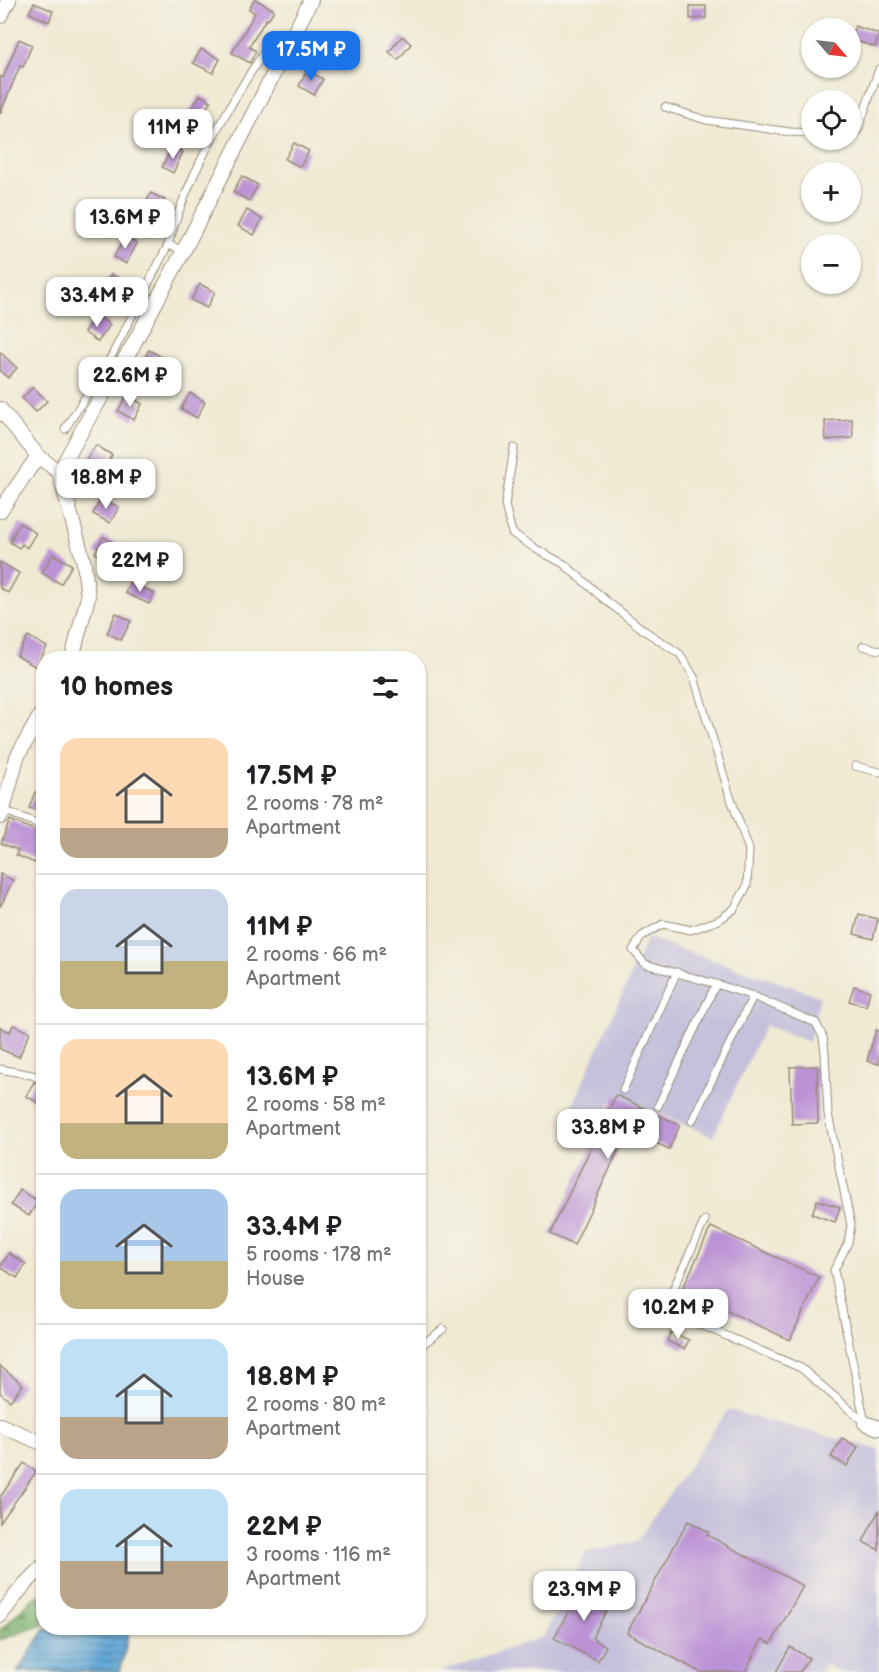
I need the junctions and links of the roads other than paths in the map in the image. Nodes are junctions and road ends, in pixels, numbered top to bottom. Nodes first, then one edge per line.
1 (9, 0) edge
2 (311, 0) edge
3 (0, 16) edge
4 (272, 42) dead end
5 (879, 69) edge
6 (665, 106) dead end
7 (861, 121) edge
8 (801, 132) edge
9 (168, 245) junction
10 (184, 250) junction
11 (0, 409) edge
12 (65, 429) dead end
13 (514, 448) dead end
14 (38, 456) junction
15 (59, 472) junction
16 (0, 511) edge
17 (863, 646) dead end
18 (879, 650) edge
19 (74, 651) edge
20 (36, 724) edge
21 (855, 766) dead end
22 (879, 772) edge
23 (2, 814) edge
24 (36, 824) edge
25 (677, 972) junction
26 (716, 984) junction
27 (753, 996) junction
28 (0, 1069) edge
29 (36, 1077) edge
30 (623, 1089) dead end
31 (658, 1106) dead end
32 (692, 1121) dead end
33 (705, 1220) dead end
34 (443, 1329) dead end
35 (426, 1342) edge
36 (865, 1423) junction
37 (0, 1425) edge
38 (879, 1428) edge
39 (36, 1441) edge
40 (36, 1573) edge
41 (0, 1616) edge

1 - 3 street
2 - 10 street
4 - 9 lane
5 - 7 lane
6 - 8 lane
9 - 10 lane
9 - 12 lane
10 - 15 street
11 - 14 street
13 - 25 lane
14 - 15 street
14 - 16 street
15 - 19 street
17 - 18 lane
20 - 23 street
21 - 22 lane
23 - 24 lane
25 - 26 lane
25 - 30 lane
26 - 27 lane
26 - 31 lane
27 - 32 lane
27 - 36 lane
28 - 29 lane
33 - 36 lane
34 - 35 lane
36 - 38 street
37 - 39 street
40 - 41 street

